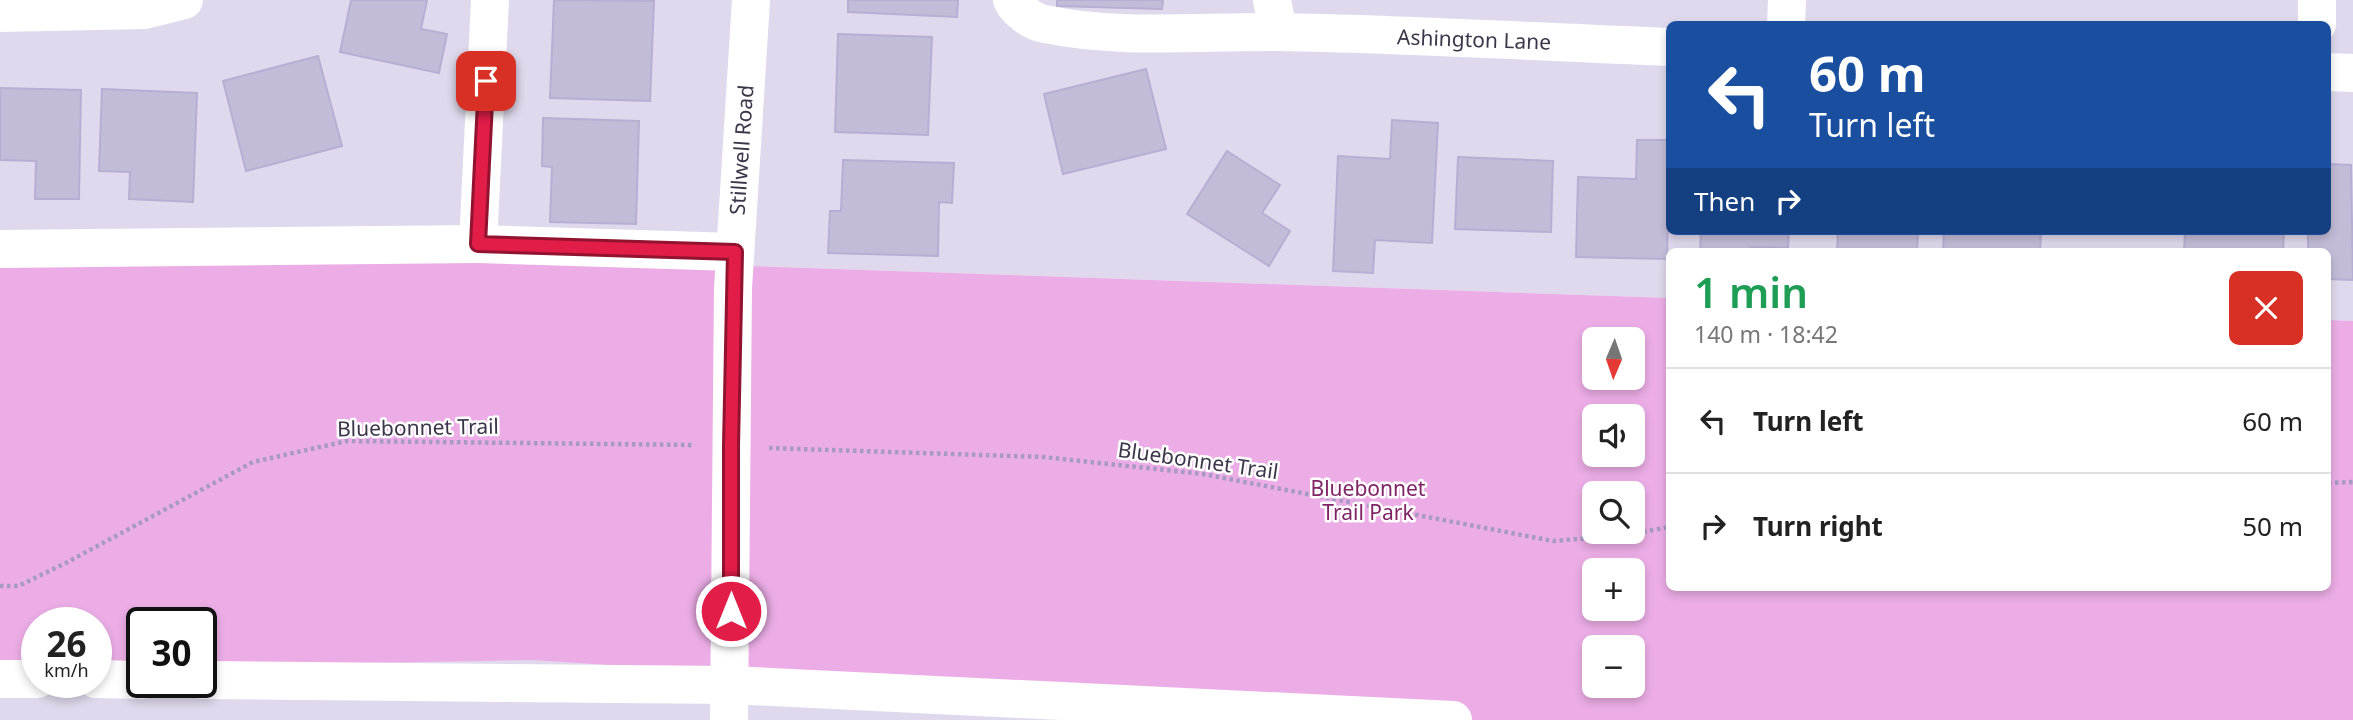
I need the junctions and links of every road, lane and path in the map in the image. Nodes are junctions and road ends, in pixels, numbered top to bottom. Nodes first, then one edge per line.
1 (184, 0) edge
2 (490, 0) edge
3 (751, 0) edge
4 (1012, 0) edge
5 (1787, 0) edge
6 (2317, 0) edge
7 (0, 13) edge
8 (1275, 16) edge
9 (1786, 21) edge
10 (2317, 21) edge
11 (1666, 47) edge
12 (2331, 72) edge
13 (2353, 73) edge
14 (478, 244) junction
15 (0, 249) edge
16 (735, 252) junction
17 (701, 445) dead end
18 (759, 447) dead end
19 (2353, 482) edge
20 (2331, 483) edge
21 (1666, 528) edge
22 (0, 586) edge
23 (21, 678) edge
24 (0, 679) edge
25 (217, 681) edge
26 (729, 703) edge
27 (1454, 720) edge

1 - 7 street
2 - 14 street
3 - 16 street, Stillwell Road
4 - 8 street, Ashington Lane
5 - 9 street
6 - 10 street
8 - 11 street, Ashington Lane
12 - 13 street
14 - 15 street
14 - 16 street
16 - 26 street, Stillwell Road
17 - 22 path, Bluebonnet Trail
18 - 21 path, Bluebonnet Trail
19 - 20 path
23 - 24 street
25 - 26 street
26 - 27 street

